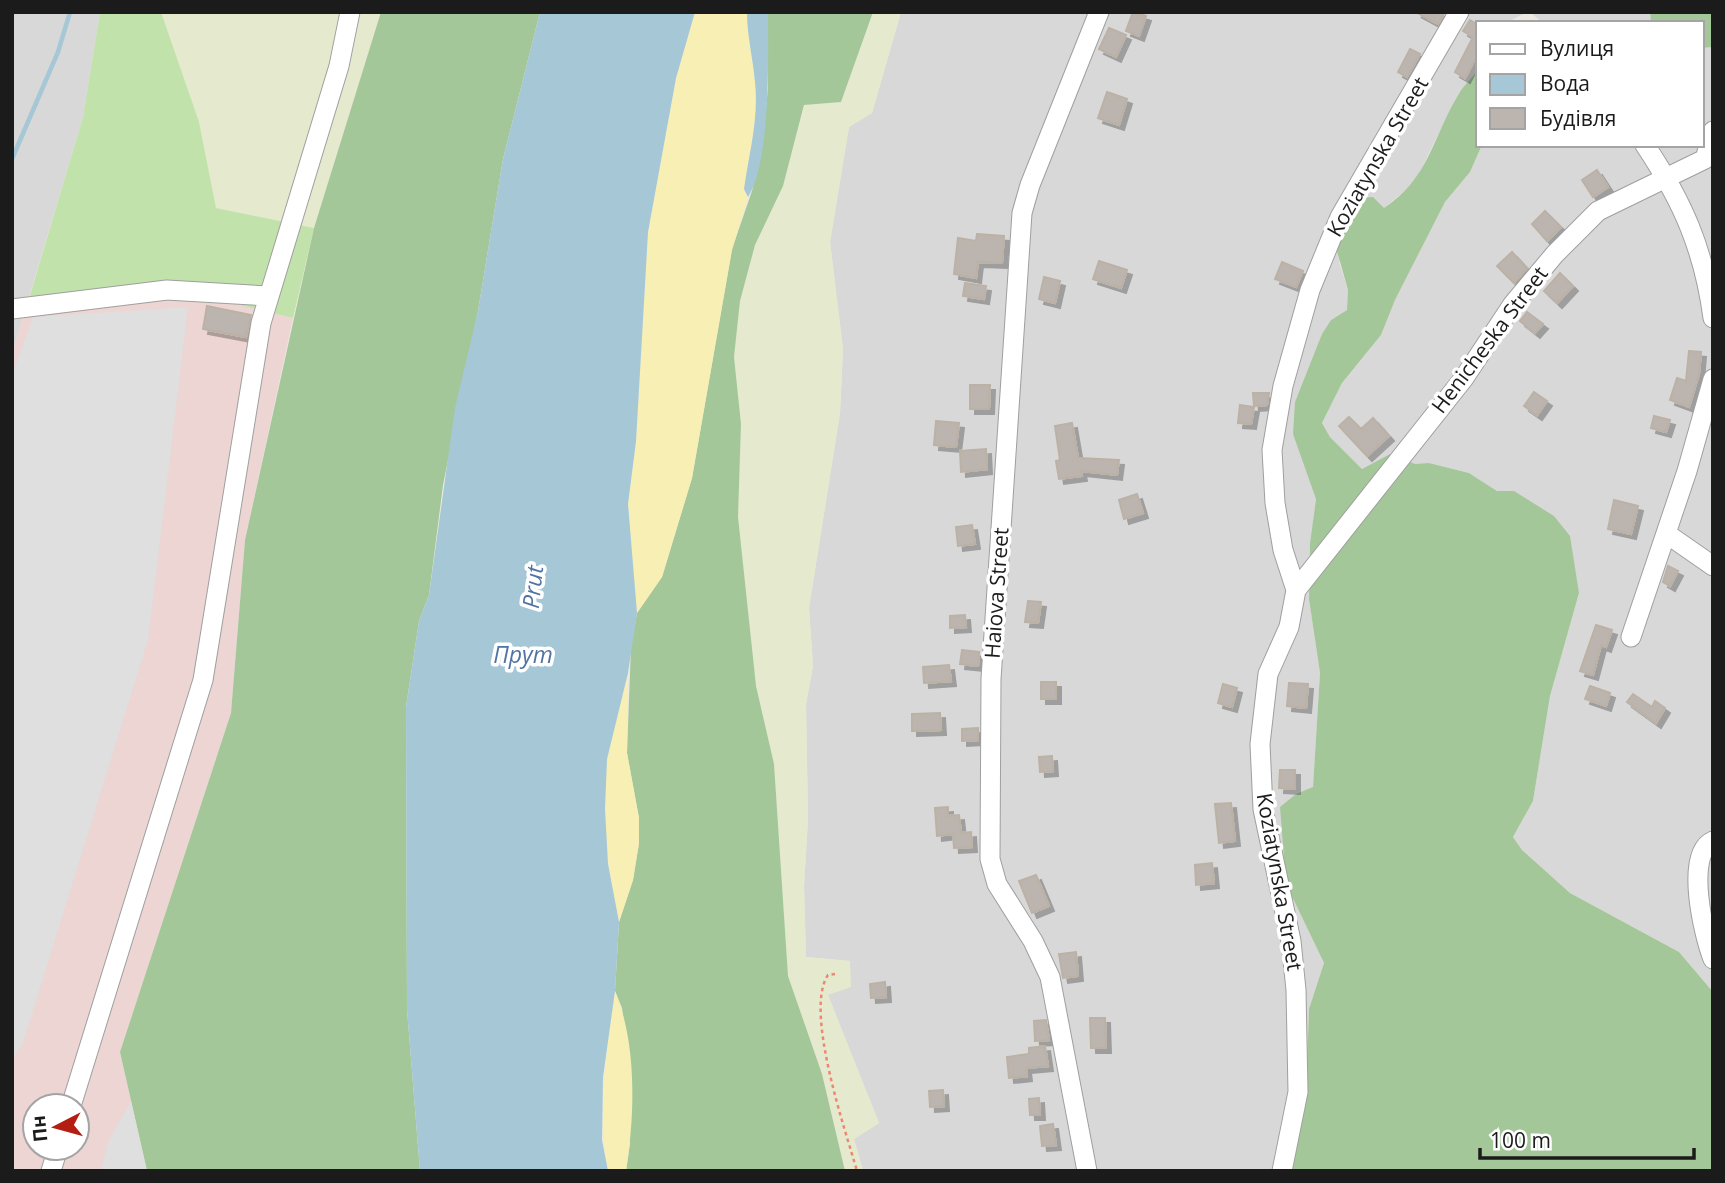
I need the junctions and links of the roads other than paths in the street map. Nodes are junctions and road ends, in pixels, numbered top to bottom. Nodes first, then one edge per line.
1 (350, 12) edge
2 (1099, 12) edge
3 (1459, 12) edge
4 (1713, 131) edge
5 (1646, 147) edge
6 (1709, 161) edge
7 (1668, 180) junction
8 (268, 296) junction
9 (13, 313) edge
10 (1713, 318) edge
11 (1713, 379) edge
12 (1667, 534) junction
13 (1713, 566) edge
14 (1296, 590) junction
15 (1630, 637) dead end
16 (1713, 841) edge
17 (1713, 959) edge
18 (75, 1092) edge
19 (1087, 1171) edge
20 (1282, 1171) edge

1 - 8 street
2 - 19 street, Haiova Street
3 - 14 street, Koziatynska Street
4 - 6 street, Henicheska Street
5 - 7 street
6 - 7 street, Henicheska Street
7 - 10 street
7 - 14 street, Henicheska Street
8 - 9 street
8 - 18 street
11 - 12 street
12 - 13 street
12 - 15 street
14 - 20 street, Koziatynska Street
16 - 17 street

